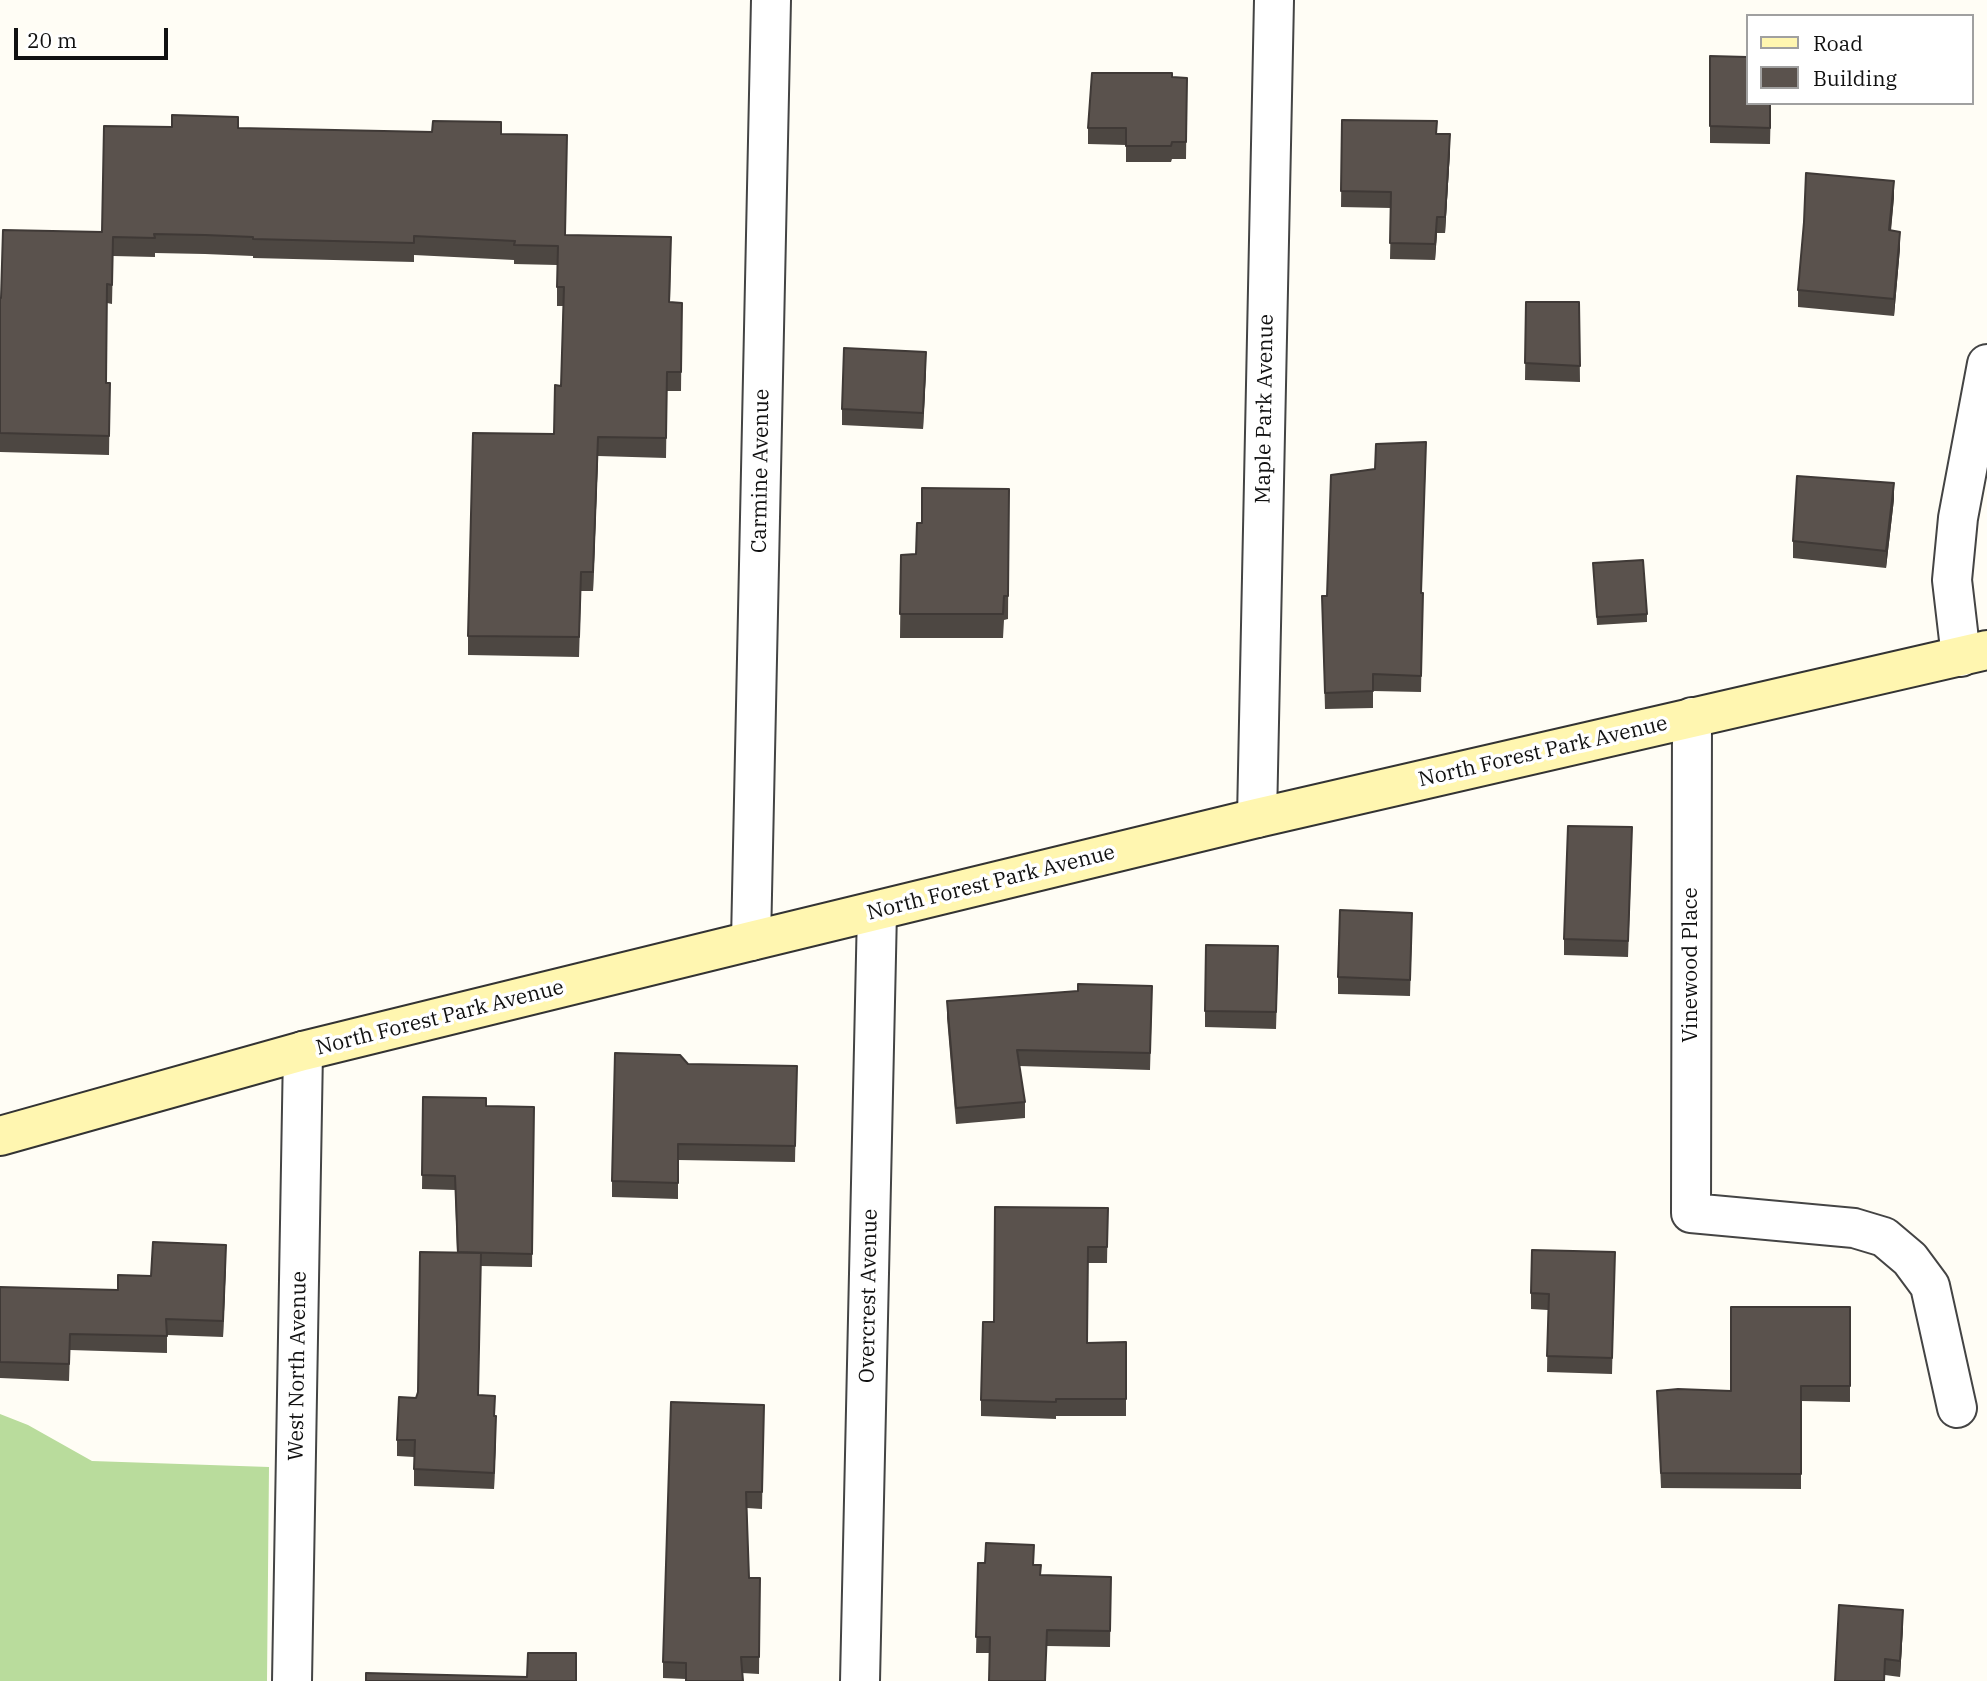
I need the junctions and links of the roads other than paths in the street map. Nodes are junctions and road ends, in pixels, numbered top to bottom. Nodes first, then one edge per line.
1 (771, 0) edge
2 (1274, 0) edge
3 (1987, 364) edge
4 (1974, 653) edge
5 (1692, 717) junction
6 (1256, 818) junction
7 (877, 911) junction
8 (751, 942) junction
9 (303, 1052) junction
10 (0, 1136) edge
11 (1957, 1408) dead end
12 (292, 1681) edge
13 (860, 1681) edge

1 - 8 street, Carmine Avenue
2 - 6 street, Maple Park Avenue
3 - 4 street
4 - 5 main road, North Forest Park Avenue
5 - 6 main road, North Forest Park Avenue
5 - 11 street, Vinewood Place
6 - 7 main road, North Forest Park Avenue
7 - 8 main road, North Forest Park Avenue
7 - 13 street, Overcrest Avenue
8 - 9 main road, North Forest Park Avenue
9 - 10 main road, North Forest Park Avenue
9 - 12 street, West North Avenue

